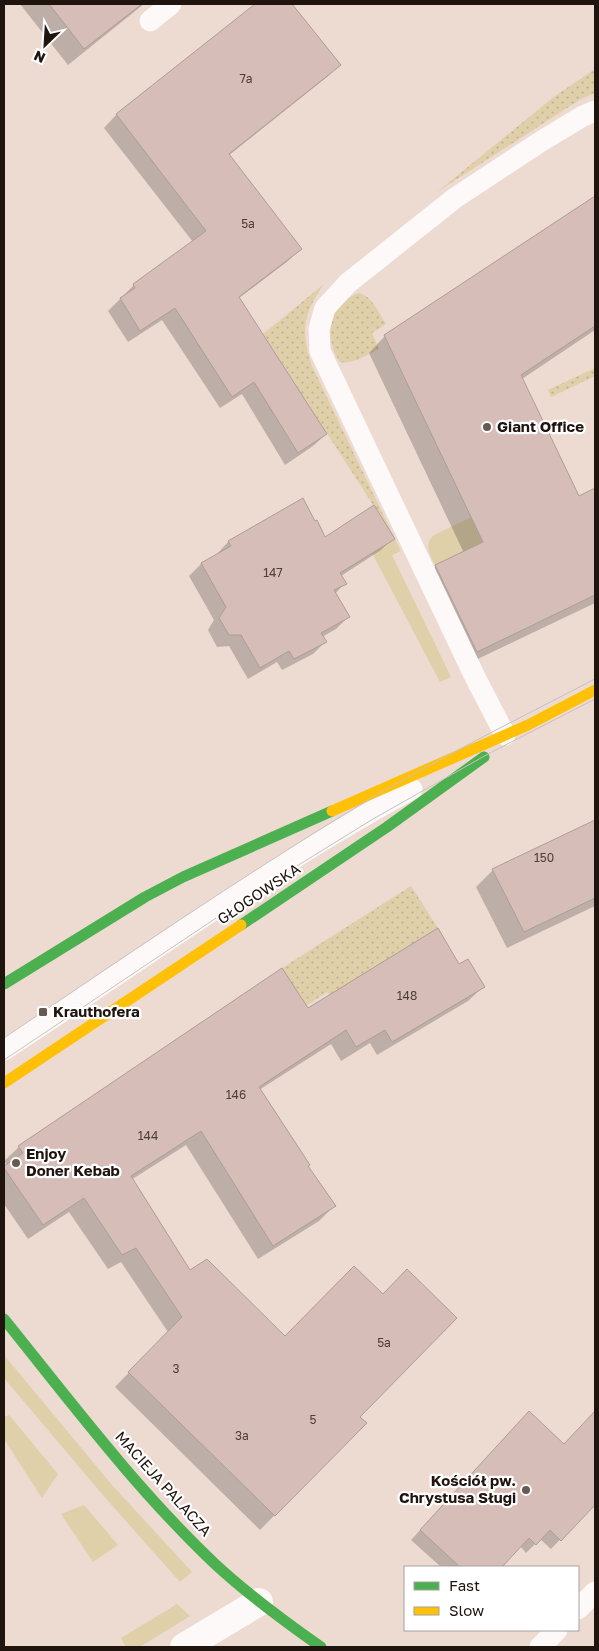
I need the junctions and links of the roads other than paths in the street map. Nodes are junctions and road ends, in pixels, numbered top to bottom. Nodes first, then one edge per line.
1 (171, 4) edge
2 (150, 21) dead end
3 (595, 111) edge
4 (595, 690) edge
5 (528, 725) junction
6 (506, 735) junction
7 (4, 984) edge
8 (4, 1050) edge
9 (4, 1083) edge
10 (4, 1320) edge
11 (595, 1592) edge
12 (259, 1602) junction
13 (579, 1608) edge
14 (556, 1631) edge
15 (184, 1647) edge
16 (321, 1647) edge
17 (540, 1647) edge

1 - 2 lane
3 - 6 lane
4 - 5 street, GŁOGOWSKA
5 - 6 street, GŁOGOWSKA
5 - 8 lane
5 - 9 street, GŁOGOWSKA
6 - 7 street, GŁOGOWSKA
10 - 12 street, MACIEJA PALACZA
11 - 13 lane
12 - 15 street
12 - 16 street, MACIEJA PALACZA
14 - 17 lane

